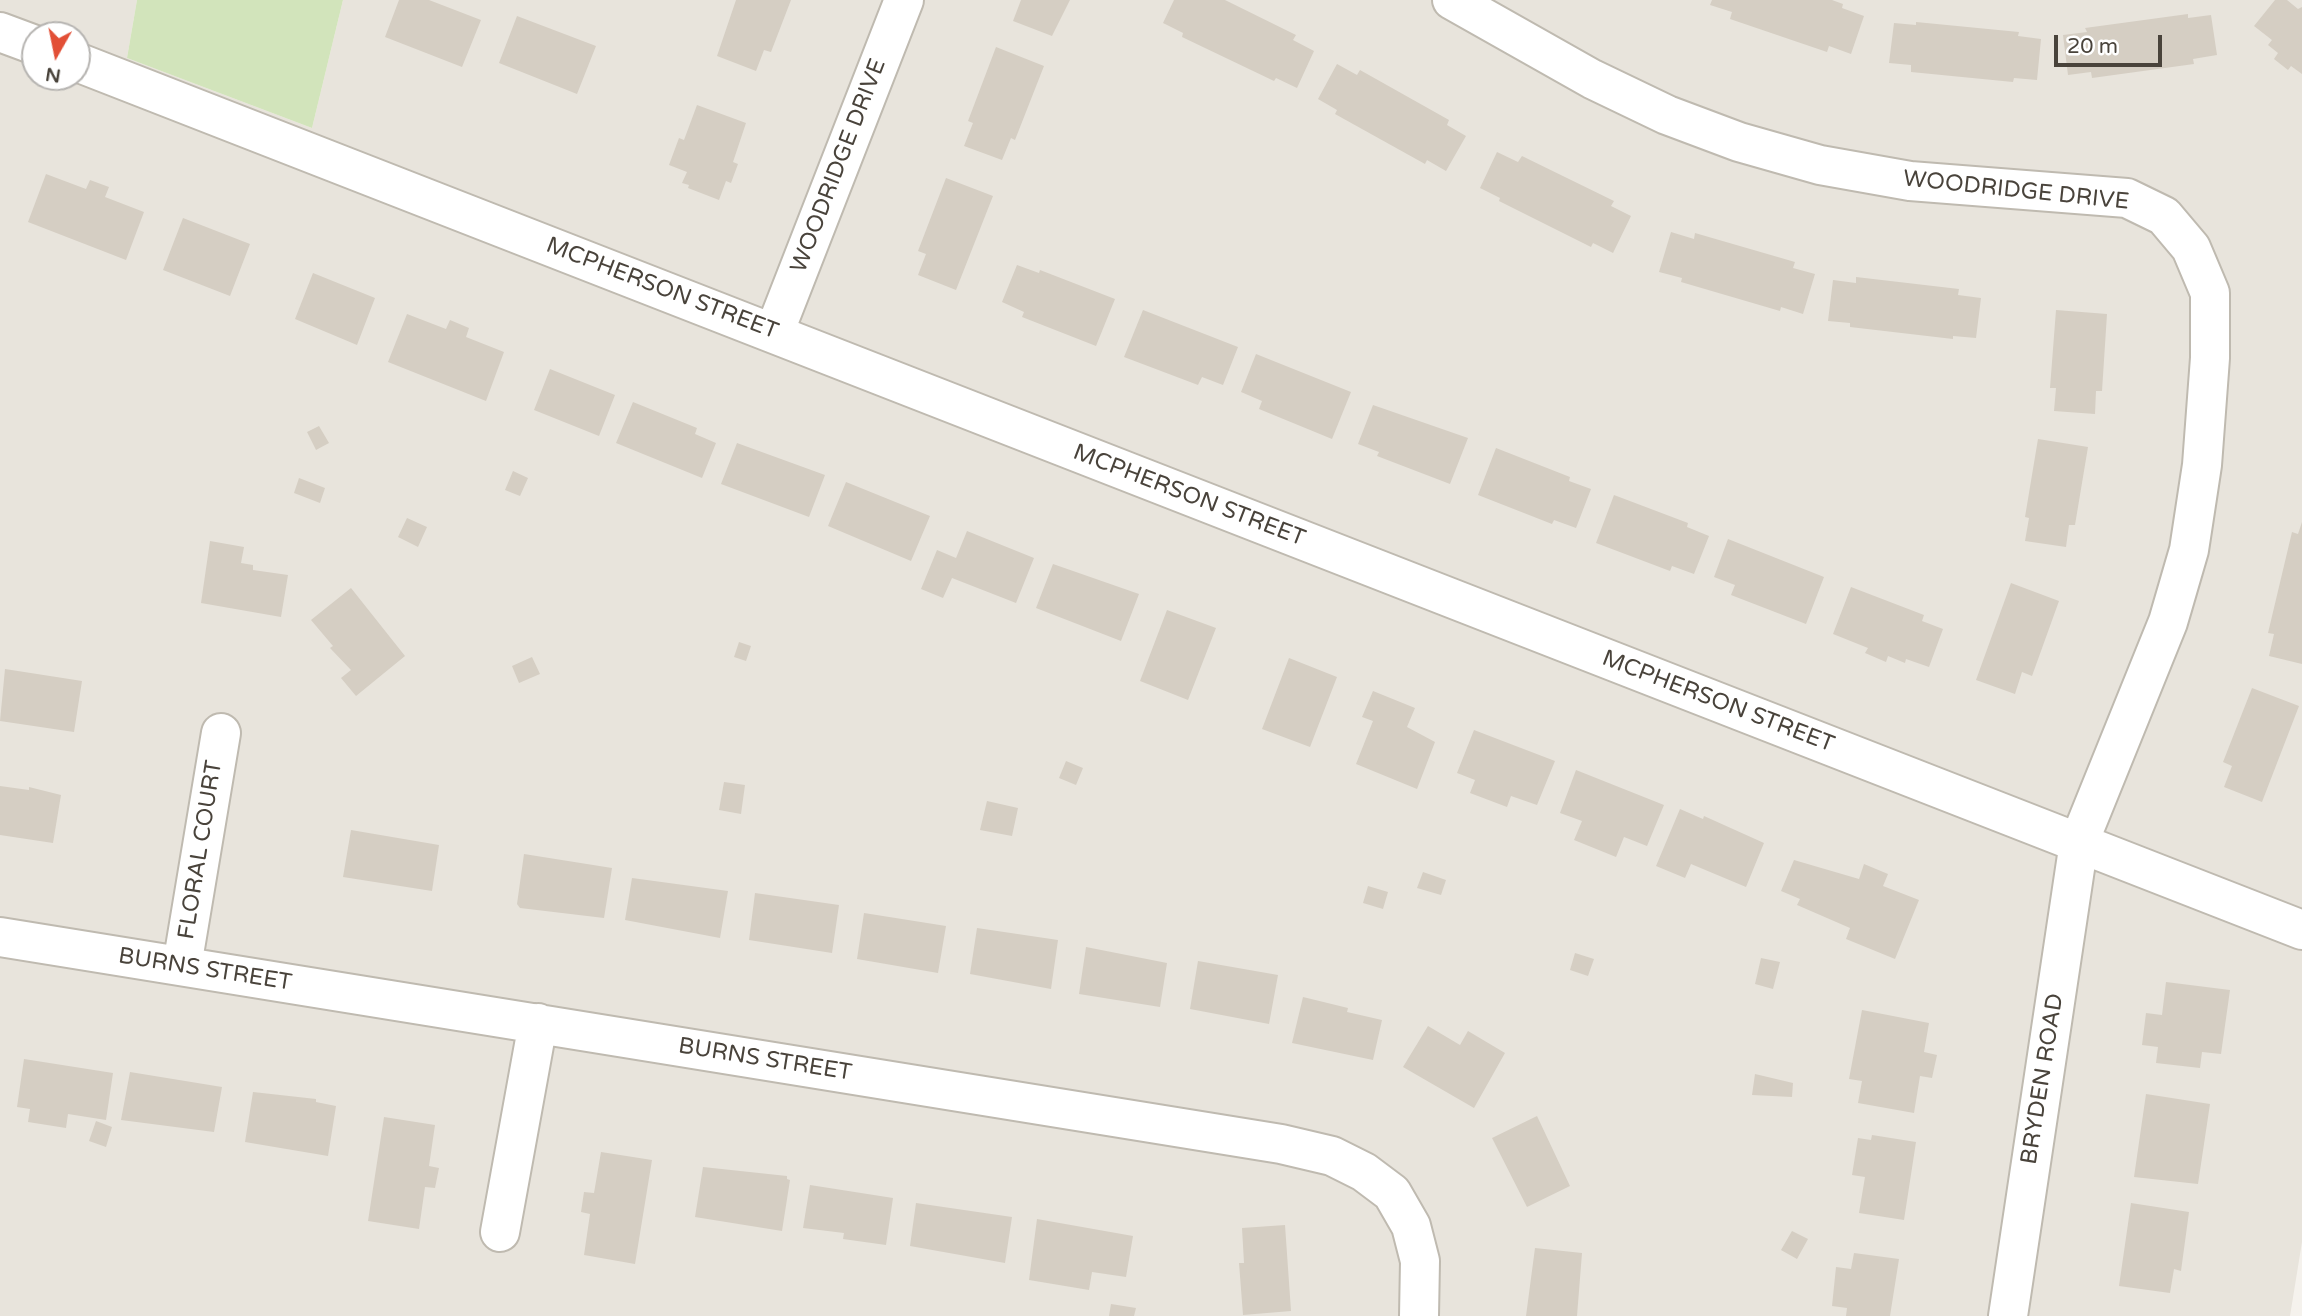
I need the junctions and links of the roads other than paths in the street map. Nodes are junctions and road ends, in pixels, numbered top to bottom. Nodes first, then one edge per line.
1 (904, 0) edge
2 (1452, 0) edge
3 (0, 32) edge
4 (21, 40) edge
5 (91, 67) edge
6 (774, 333) junction
7 (221, 733) dead end
8 (2079, 842) junction
9 (2302, 930) edge
10 (0, 937) edge
11 (182, 966) junction
12 (538, 1023) junction
13 (500, 1232) dead end
14 (1419, 1316) edge
15 (2007, 1316) edge

1 - 6 street, WOODRIDGE DRIVE
2 - 8 street, WOODRIDGE DRIVE
3 - 4 street
5 - 6 street, MCPHERSON STREET
6 - 8 street, MCPHERSON STREET
7 - 11 street, FLORAL COURT
8 - 9 street, MCPHERSON STREET
8 - 15 street, BRYDEN ROAD
10 - 11 street, BURNS STREET
11 - 12 street, BURNS STREET
12 - 13 street
12 - 14 street, BURNS STREET

